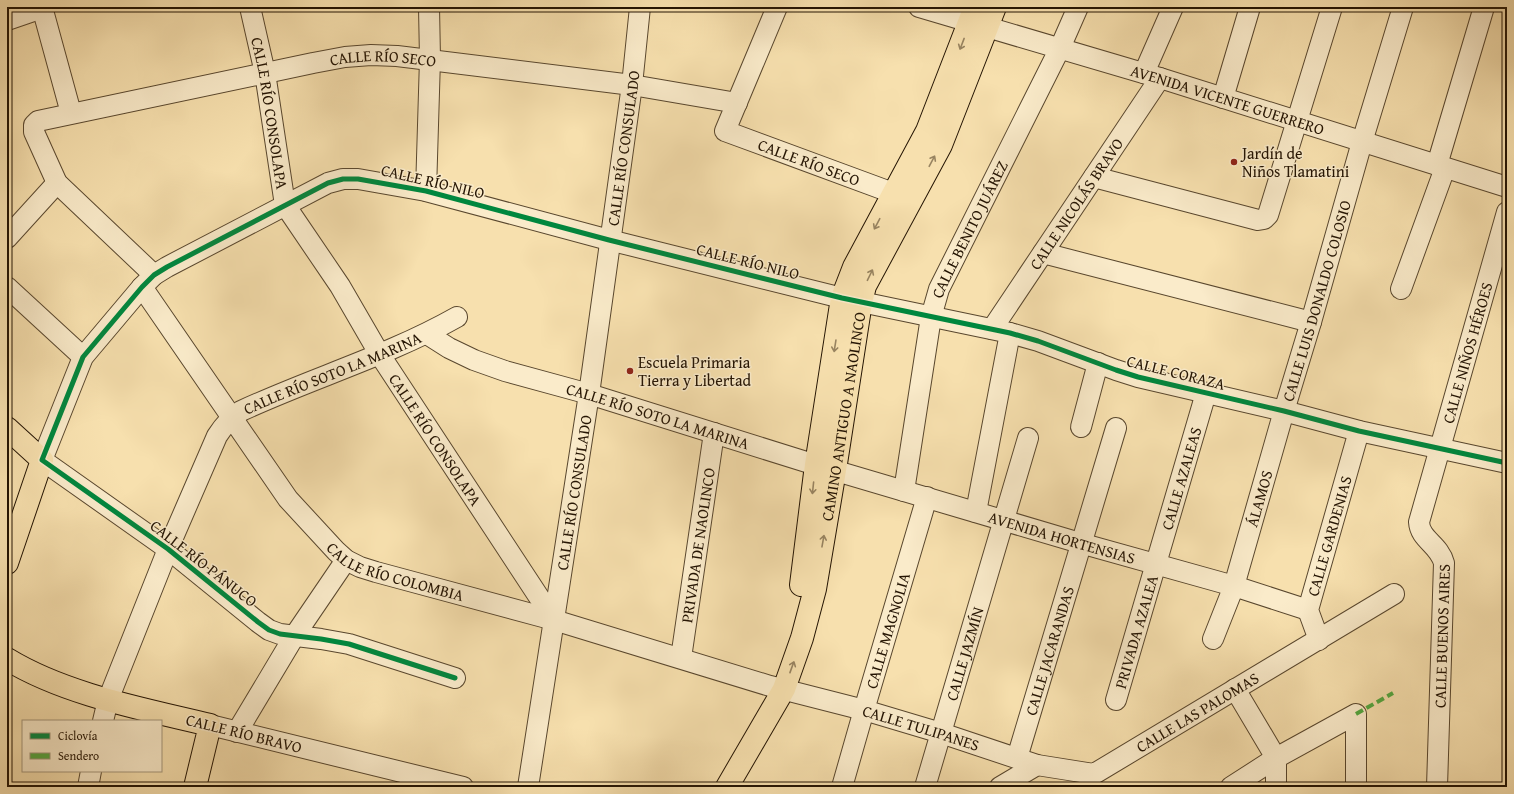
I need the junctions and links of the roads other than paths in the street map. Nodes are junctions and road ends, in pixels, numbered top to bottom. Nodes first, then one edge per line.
1 (250, 7) edge
2 (429, 7) edge
3 (640, 7) edge
4 (777, 7) edge
5 (919, 7) edge
6 (996, 7) edge
7 (1078, 7) edge
8 (1173, 7) edge
9 (1250, 7) edge
10 (1332, 7) edge
11 (1403, 7) edge
12 (1484, 7) edge
13 (42, 8) edge
14 (978, 19) edge
15 (7, 20) edge
16 (1060, 48) junction
17 (430, 59) junction
18 (265, 73) junction
19 (1152, 76) junction
20 (632, 85) junction
21 (1223, 98) junction
22 (737, 103) junction
23 (71, 113) junction
24 (1297, 121) junction
25 (34, 125) joint
26 (1362, 142) junction
27 (1441, 167) junction
28 (1094, 177) junction
29 (57, 183) junction
30 (1507, 187) edge
31 (426, 190) junction
32 (893, 193) junction
33 (285, 205) junction
34 (1507, 212) edge
35 (7, 238) edge
36 (610, 240) junction
37 (1043, 253) junction
38 (148, 281) junction
39 (7, 286) edge
40 (1401, 289) dead end
41 (852, 300) junction
42 (457, 317) dead end
43 (931, 317) junction
44 (1311, 322) junction
45 (1001, 331) junction
46 (427, 334) junction
47 (380, 355) junction
48 (83, 356) junction
49 (1098, 363) junction
50 (1206, 393) junction
51 (589, 394) junction
52 (1284, 411) junction
53 (231, 417) junction
54 (1081, 427) dead end
55 (7, 428) edge
56 (1116, 428) dead end
57 (1359, 431) junction
58 (714, 433) junction
59 (1028, 438) dead end
60 (1440, 448) junction
61 (42, 460) junction
62 (1507, 463) edge
63 (826, 467) junction
64 (904, 491) junction
65 (927, 497) junction
66 (976, 512) junction
67 (1004, 520) junction
68 (1080, 543) junction
69 (168, 549) junction
70 (346, 560) junction
71 (7, 564) edge
72 (1156, 564) junction
73 (1234, 586) junction
74 (1394, 594) dead end
75 (1308, 610) junction
76 (554, 620) junction
77 (296, 635) junction
78 (1213, 639) dead end
79 (1319, 640) junction
80 (681, 658) junction
81 (7, 659) edge
82 (455, 678) dead end
83 (777, 688) junction
84 (1235, 689) junction
85 (108, 700) junction
86 (1116, 700) dead end
87 (864, 710) junction
88 (103, 720) edge
89 (210, 725) junction
90 (237, 732) junction
91 (941, 733) junction
92 (1017, 758) junction
93 (1276, 758) junction
94 (1037, 765) junction
95 (91, 772) edge
96 (1073, 779) edge
97 (88, 787) edge
98 (195, 787) edge
99 (463, 787) edge
100 (528, 787) edge
101 (711, 787) edge
102 (727, 787) edge
103 (842, 787) edge
104 (925, 787) edge
105 (1000, 787) edge
106 (1231, 787) edge
107 (1276, 787) edge
108 (1356, 787) edge
109 (1437, 787) edge

1 - 18 street, CALLE RÍO CONSOLAPA
2 - 17 street
3 - 20 street, CALLE RÍO CONSULADO
4 - 22 street
5 - 14 street, AVENIDA VICENTE GUERRERO
6 - 14 main road, CAMINO ANTIGUO A NAOLINCO
7 - 16 street, CALLE BENITO JUÁREZ
8 - 19 street, CALLE NICOLÁS BRAVO
9 - 21 street
10 - 24 street
11 - 26 street, CALLE LUIS DONALDO COLOSIO
12 - 27 street
13 - 15 street
13 - 23 street
14 - 16 street, AVENIDA VICENTE GUERRERO
14 -> 32 main road, CAMINO ANTIGUO A NAOLINCO
41 -> 14 main road, CAMINO ANTIGUO A NAOLINCO
16 - 19 street, AVENIDA VICENTE GUERRERO
16 - 43 street, CALLE BENITO JUÁREZ
17 - 18 street, CALLE RÍO SECO
17 - 20 street, CALLE RÍO SECO
17 - 31 street
18 - 23 street, CALLE RÍO SECO
18 - 33 street, CALLE RÍO CONSOLAPA
19 - 21 street, AVENIDA VICENTE GUERRERO
19 - 28 street, CALLE NICOLÁS BRAVO
20 - 22 street, CALLE RÍO SECO
20 - 36 street, CALLE RÍO CONSULADO
21 - 24 street, AVENIDA VICENTE GUERRERO
22 - 32 street, CALLE RÍO SECO
23 - 25 street, CALLE RÍO SECO
24 - 26 street, AVENIDA VICENTE GUERRERO
24 - 28 street
25 - 29 street, CALLE RÍO COLOMBIA
26 - 27 street, AVENIDA VICENTE GUERRERO
26 - 44 street, CALLE LUIS DONALDO COLOSIO
27 - 30 street, AVENIDA VICENTE GUERRERO
27 - 40 street
28 - 37 street, CALLE NICOLÁS BRAVO
29 - 35 street
29 - 38 street, CALLE RÍO COLOMBIA
31 - 33 street, CALLE RÍO NILO
31 - 36 street, CALLE RÍO NILO
32 -> 41 main road, CAMINO ANTIGUO A NAOLINCO
33 - 38 street, CALLE RÍO NILO
33 - 47 street, CALLE RÍO CONSOLAPA
34 - 60 street, CALLE NIÑOS HÉROES
36 - 41 street, CALLE RÍO NILO
36 - 51 street, CALLE RÍO CONSULADO
37 - 44 street
37 - 45 street, CALLE NICOLÁS BRAVO
38 - 48 street, CALLE RÍO NILO
38 - 53 street, CALLE RÍO COLOMBIA
39 - 48 street
41 - 43 street, CALLE CORAZA
41 - 63 main road, CAMINO ANTIGUO A NAOLINCO
42 - 46 street
43 - 45 street, CALLE CORAZA
43 - 64 street, CALLE BENITO JUÁREZ
44 - 52 street, CALLE LUIS DONALDO COLOSIO
45 - 49 street, CALLE CORAZA
45 - 66 street, CALLE NICOLÁS BRAVO
46 - 47 street, CALLE RÍO SOTO LA MARINA
46 - 51 street, CALLE RÍO SOTO LA MARINA
47 - 53 street, CALLE RÍO SOTO LA MARINA
47 - 76 street, CALLE RÍO CONSOLAPA
48 - 61 street, CALLE RÍO NILO
49 - 50 street, CALLE CORAZA
49 - 54 street
50 - 52 street, CALLE CORAZA
50 - 72 street, CALLE AZALEAS
51 - 58 street, CALLE RÍO SOTO LA MARINA
51 - 76 street, CALLE RÍO CONSULADO
52 - 57 street, CALLE CORAZA
52 - 73 street, ÁLAMOS
53 - 69 street, CALLE RÍO SOTO LA MARINA
53 - 70 street, CALLE RÍO COLOMBIA
55 - 61 main road, CALLE RÍO PÁNUCO
56 - 68 street, CALLE JACARANDAS
57 - 60 street, CALLE CORAZA
57 - 75 street, CALLE GARDENIAS
58 - 63 street, CALLE RÍO SOTO LA MARINA
58 - 80 street, PRIVADA DE NAOLINCO
59 - 67 street, CALLE JAZMÍN
60 - 62 street, CALLE CORAZA
60 - 109 street, CALLE BUENOS AIRES
61 - 69 street, CALLE RÍO PÁNUCO
61 - 71 main road, CALLE RÍO NILO
63 - 64 street, AVENIDA HORTENSIAS
63 - 83 main road, CAMINO ANTIGUO A NAOLINCO
64 - 65 street, AVENIDA HORTENSIAS
65 - 66 street, AVENIDA HORTENSIAS
65 - 87 street, CALLE MAGNOLIA
66 - 67 street, AVENIDA HORTENSIAS
67 - 68 street, AVENIDA HORTENSIAS
67 - 91 street, CALLE JAZMÍN
68 - 72 street, AVENIDA HORTENSIAS
68 - 92 street, CALLE JACARANDAS
69 - 77 street, CALLE RÍO PÁNUCO
69 - 85 street, CALLE RÍO SOTO LA MARINA
70 - 76 street, CALLE RÍO COLOMBIA
70 - 77 street
72 - 73 street, AVENIDA HORTENSIAS
72 - 86 street, PRIVADA AZALEA
73 - 75 street, AVENIDA HORTENSIAS
73 - 78 street, ÁLAMOS
74 - 79 street, CALLE LAS PALOMAS
75 - 79 street, CALLE GARDENIAS
76 - 80 street, CALLE RÍO COLOMBIA
76 - 100 street, CALLE RÍO CONSULADO
77 - 82 street, CALLE RÍO PÁNUCO
77 - 90 street
79 - 84 street, CALLE LAS PALOMAS
80 - 83 street, CALLE RÍO COLOMBIA
81 - 85 main road, CALLE RÍO BRAVO
83 - 87 street, CALLE TULIPANES
83 - 101 main road, CAMINO ANTIGUO A NAOLINCO
83 - 102 main road, CAMINO ANTIGUO A NAOLINCO
84 - 93 street
84 - 96 street, CALLE LAS PALOMAS
85 - 88 street, CALLE RÍO SOTO LA MARINA
85 - 89 main road, CALLE RÍO BRAVO
87 - 91 street, CALLE TULIPANES
87 - 103 street, CALLE MAGNOLIA
89 - 90 street, CALLE RÍO BRAVO
89 - 98 main road
90 - 99 street, CALLE RÍO BRAVO
91 - 92 street, CALLE TULIPANES
91 - 104 street, CALLE JAZMÍN
92 - 94 street, CALLE TULIPANES
93 - 106 street
93 - 107 street
93 - 108 street
94 - 96 street, CALLE TULIPANES
94 - 105 street
95 - 97 street

